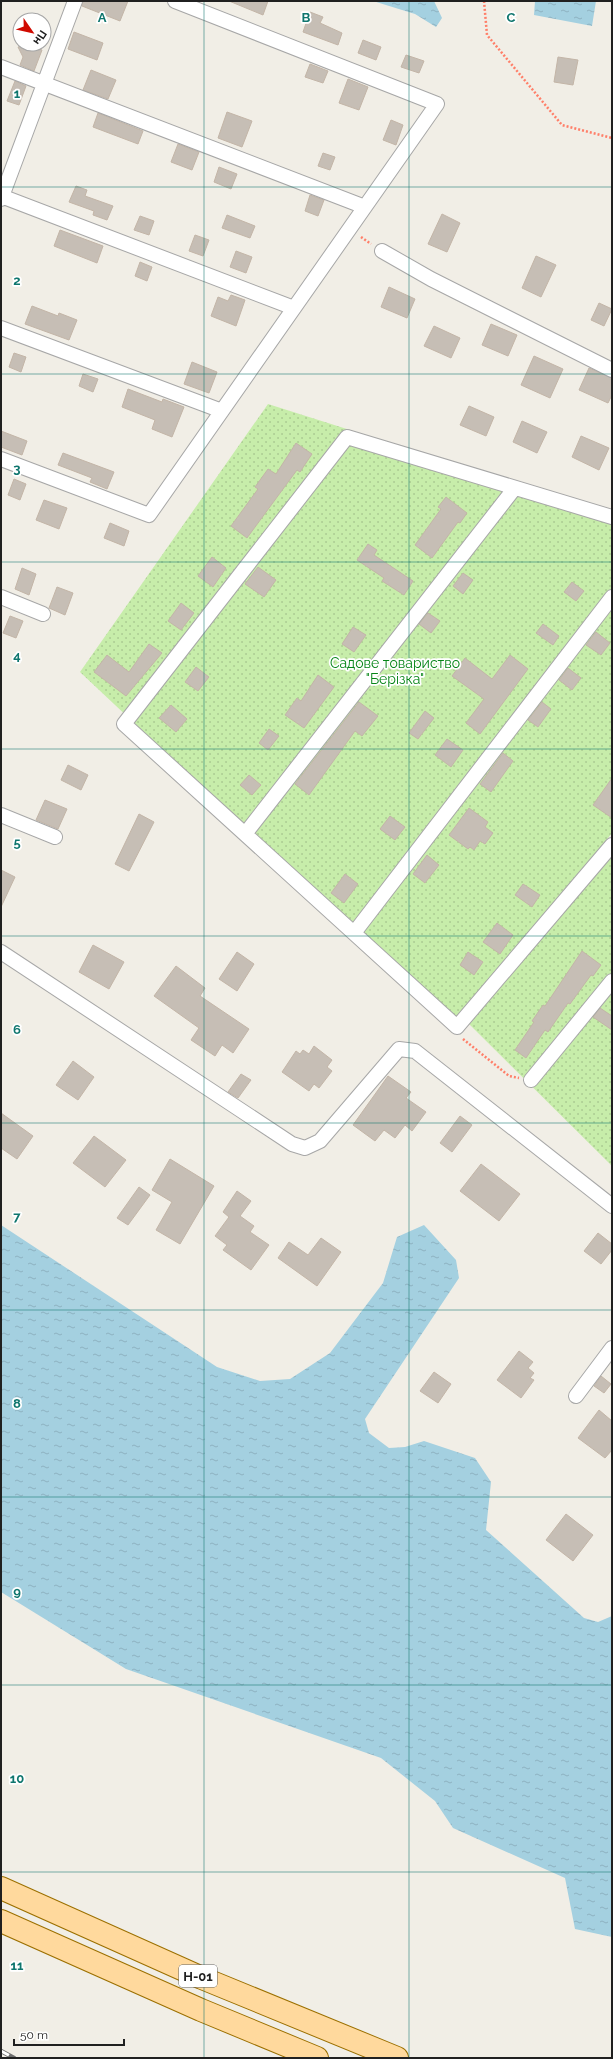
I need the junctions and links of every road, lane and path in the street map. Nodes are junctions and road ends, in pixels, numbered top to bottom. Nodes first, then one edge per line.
1 (75, 1) edge
2 (175, 1) edge
3 (484, 1) edge
4 (1, 67) edge
5 (44, 84) junction
6 (612, 138) edge
7 (1, 197) edge
8 (365, 207) junction
9 (350, 229) junction
10 (382, 251) joint
11 (294, 308) junction
12 (1, 328) edge
13 (612, 370) edge
14 (222, 411) junction
15 (1, 459) edge
16 (514, 489) junction
17 (612, 517) edge
18 (1, 597) edge
19 (612, 597) edge
20 (43, 614) dead end
21 (1, 815) edge
22 (245, 834) junction
23 (55, 837) dead end
24 (612, 845) edge
25 (354, 933) junction
26 (1, 952) edge
27 (612, 981) edge
28 (457, 1027) junction
29 (531, 1080) joint
30 (612, 1206) edge
31 (612, 1348) edge
32 (576, 1396) dead end
33 (1, 1888) edge
34 (1, 1921) edge
35 (317, 2058) edge
36 (397, 2058) edge

1 - 5 street
2 - 8 street
3 - 6 path
4 - 5 street
5 - 7 street
5 - 8 street
7 - 11 street
8 - 9 street
9 - 10 path
9 - 11 street
10 - 13 street
11 - 14 street
12 - 14 street
14 - 15 street
16 - 17 street
16 - 22 street
16 - 22 street
18 - 20 street
19 - 25 street
21 - 23 street
22 - 25 street
24 - 28 street
25 - 28 street
26 - 30 street
27 - 29 street
28 - 29 path
31 - 32 street
33 - 36 main road, Н-01
34 - 35 main road, Н-01

